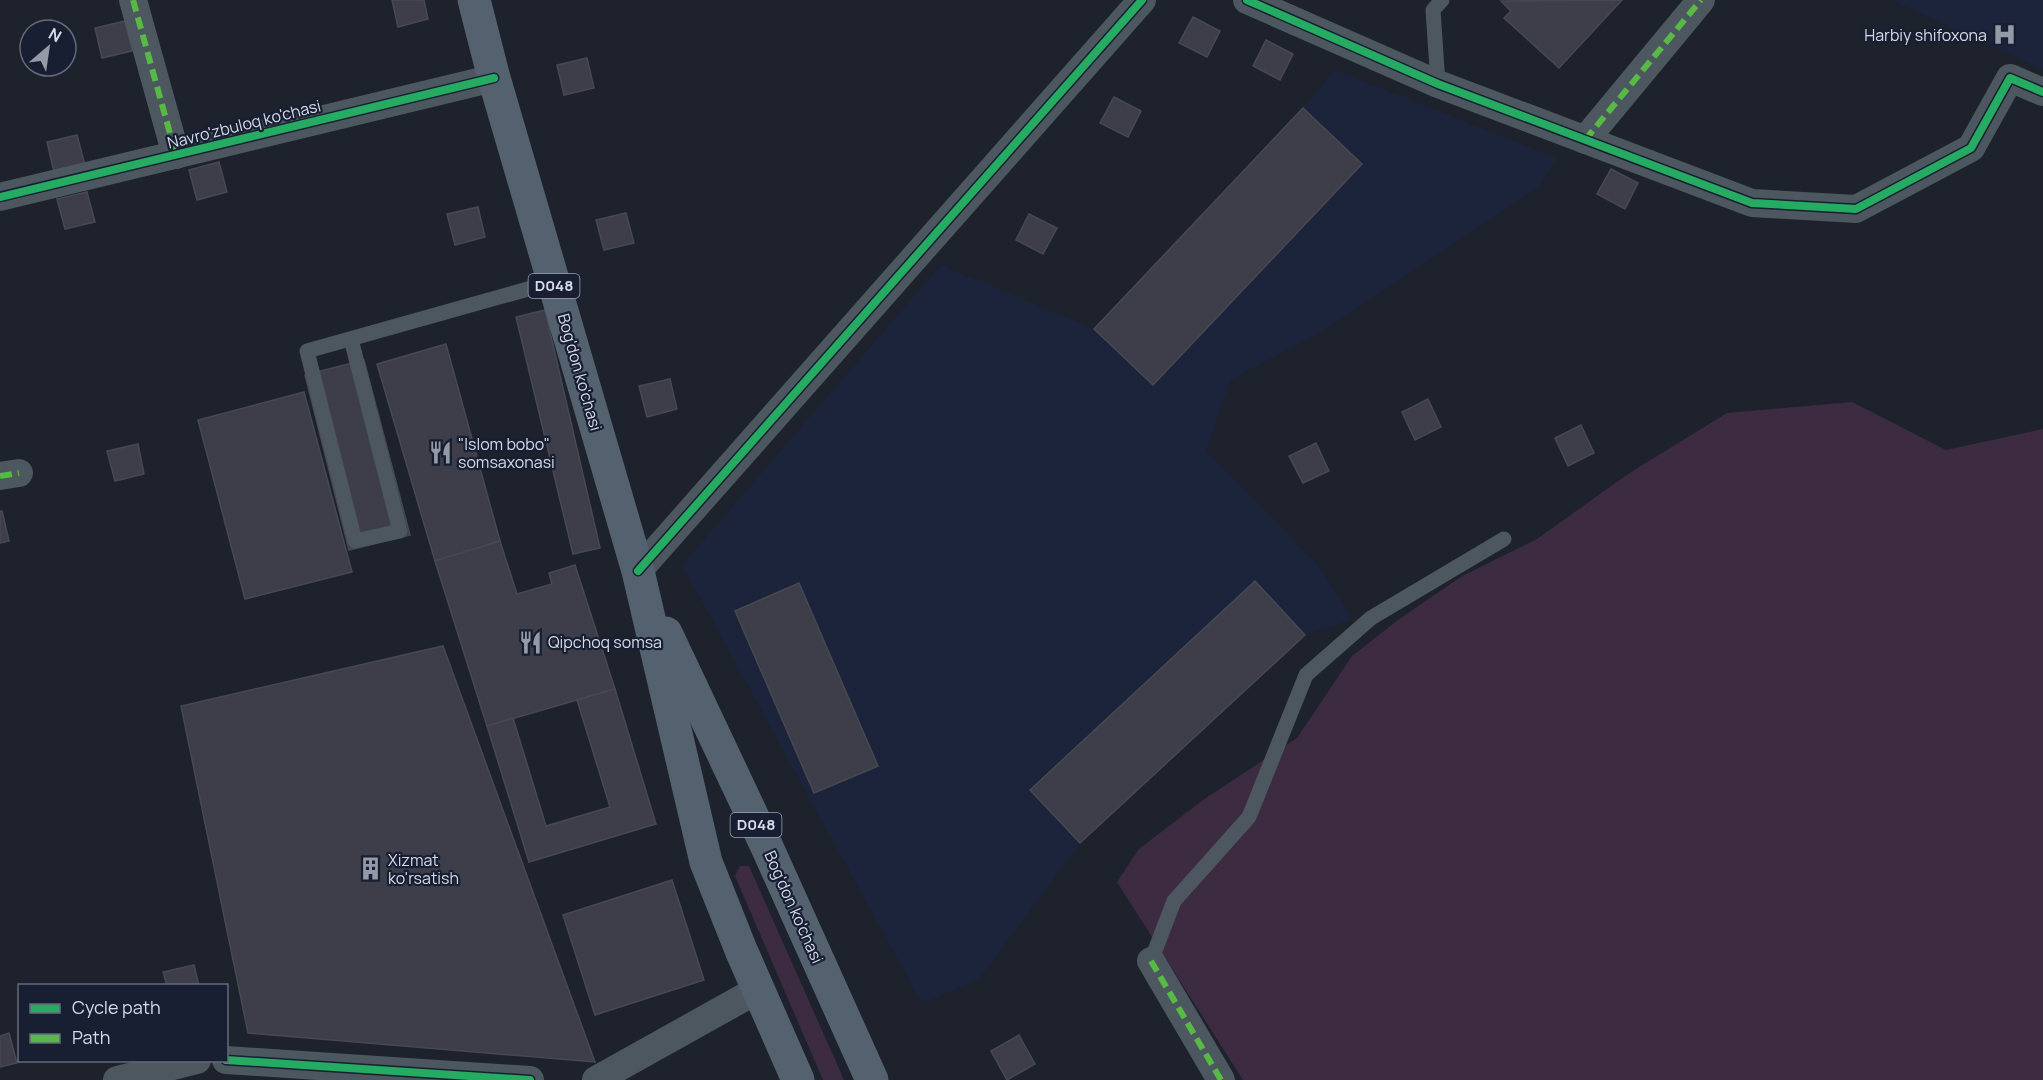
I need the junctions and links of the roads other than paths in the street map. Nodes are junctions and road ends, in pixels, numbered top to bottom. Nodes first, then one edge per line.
1 (133, 0) edge
2 (474, 0) edge
3 (1247, 0) edge
4 (1442, 0) edge
5 (1701, 0) edge
6 (1134, 3) edge
7 (494, 78) junction
8 (1438, 84) junction
9 (2043, 92) edge
10 (1585, 140) junction
11 (176, 155) junction
12 (0, 197) edge
13 (553, 282) junction
14 (351, 339) junction
15 (1504, 539) dead end
16 (638, 571) junction
17 (1151, 961) joint
18 (759, 989) junction
19 (228, 1060) edge
20 (189, 1062) edge
21 (117, 1080) edge
22 (530, 1080) edge
23 (596, 1080) edge
24 (798, 1080) edge
25 (872, 1080) edge
26 (1221, 1080) edge

1 - 11 street, Navro'zbuloq ko'chasi
2 - 7 main road, Bog'don ko'chasi / D048
3 - 8 street
4 - 8 lane
5 - 10 street
6 - 16 street
7 - 11 street, Navro'zbuloq ko'chasi
7 - 13 main road, Bog'don ko'chasi / D048
8 - 10 street
9 - 10 street
11 - 12 street, Navro'zbuloq ko'chasi
13 - 14 lane
13 - 16 main road, Bog'don ko'chasi / D048
14 - 14 lane
15 - 17 lane
16 - 18 main road, Bog'don ko'chasi / D048
16 - 25 main road, Bog'don ko'chasi / D048
17 - 26 street
18 - 23 street
18 - 24 main road, Bog'don ko'chasi / D048
19 - 22 street
20 - 21 street

